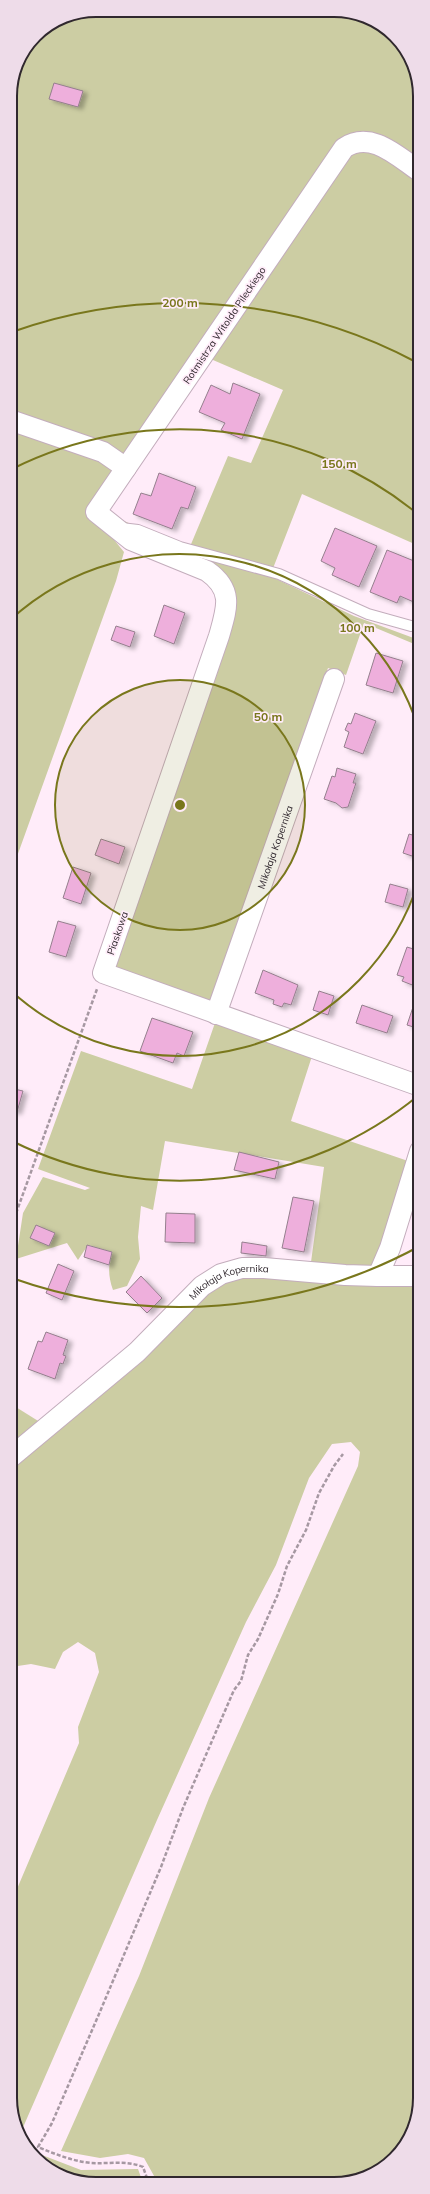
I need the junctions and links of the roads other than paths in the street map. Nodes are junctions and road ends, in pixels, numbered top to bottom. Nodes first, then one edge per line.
1 (413, 167) edge
2 (17, 422) edge
3 (126, 468) junction
4 (116, 529) junction
5 (411, 626) dead end
6 (334, 679) dead end
7 (216, 1014) junction
8 (413, 1084) edge
9 (413, 1174) edge
10 (378, 1276) junction
11 (413, 1276) edge
12 (17, 1451) edge

1 - 3 street, Rotmistrza Witolda Pileckiego
2 - 3 street
3 - 4 street, Rotmistrza Witolda Pileckiego
4 - 5 lane
4 - 7 street, Piaskowa
6 - 7 street, Mikołaja Kopernika
7 - 8 street
9 - 10 street
10 - 11 street, Mikołaja Kopernika
10 - 12 street, Mikołaja Kopernika

